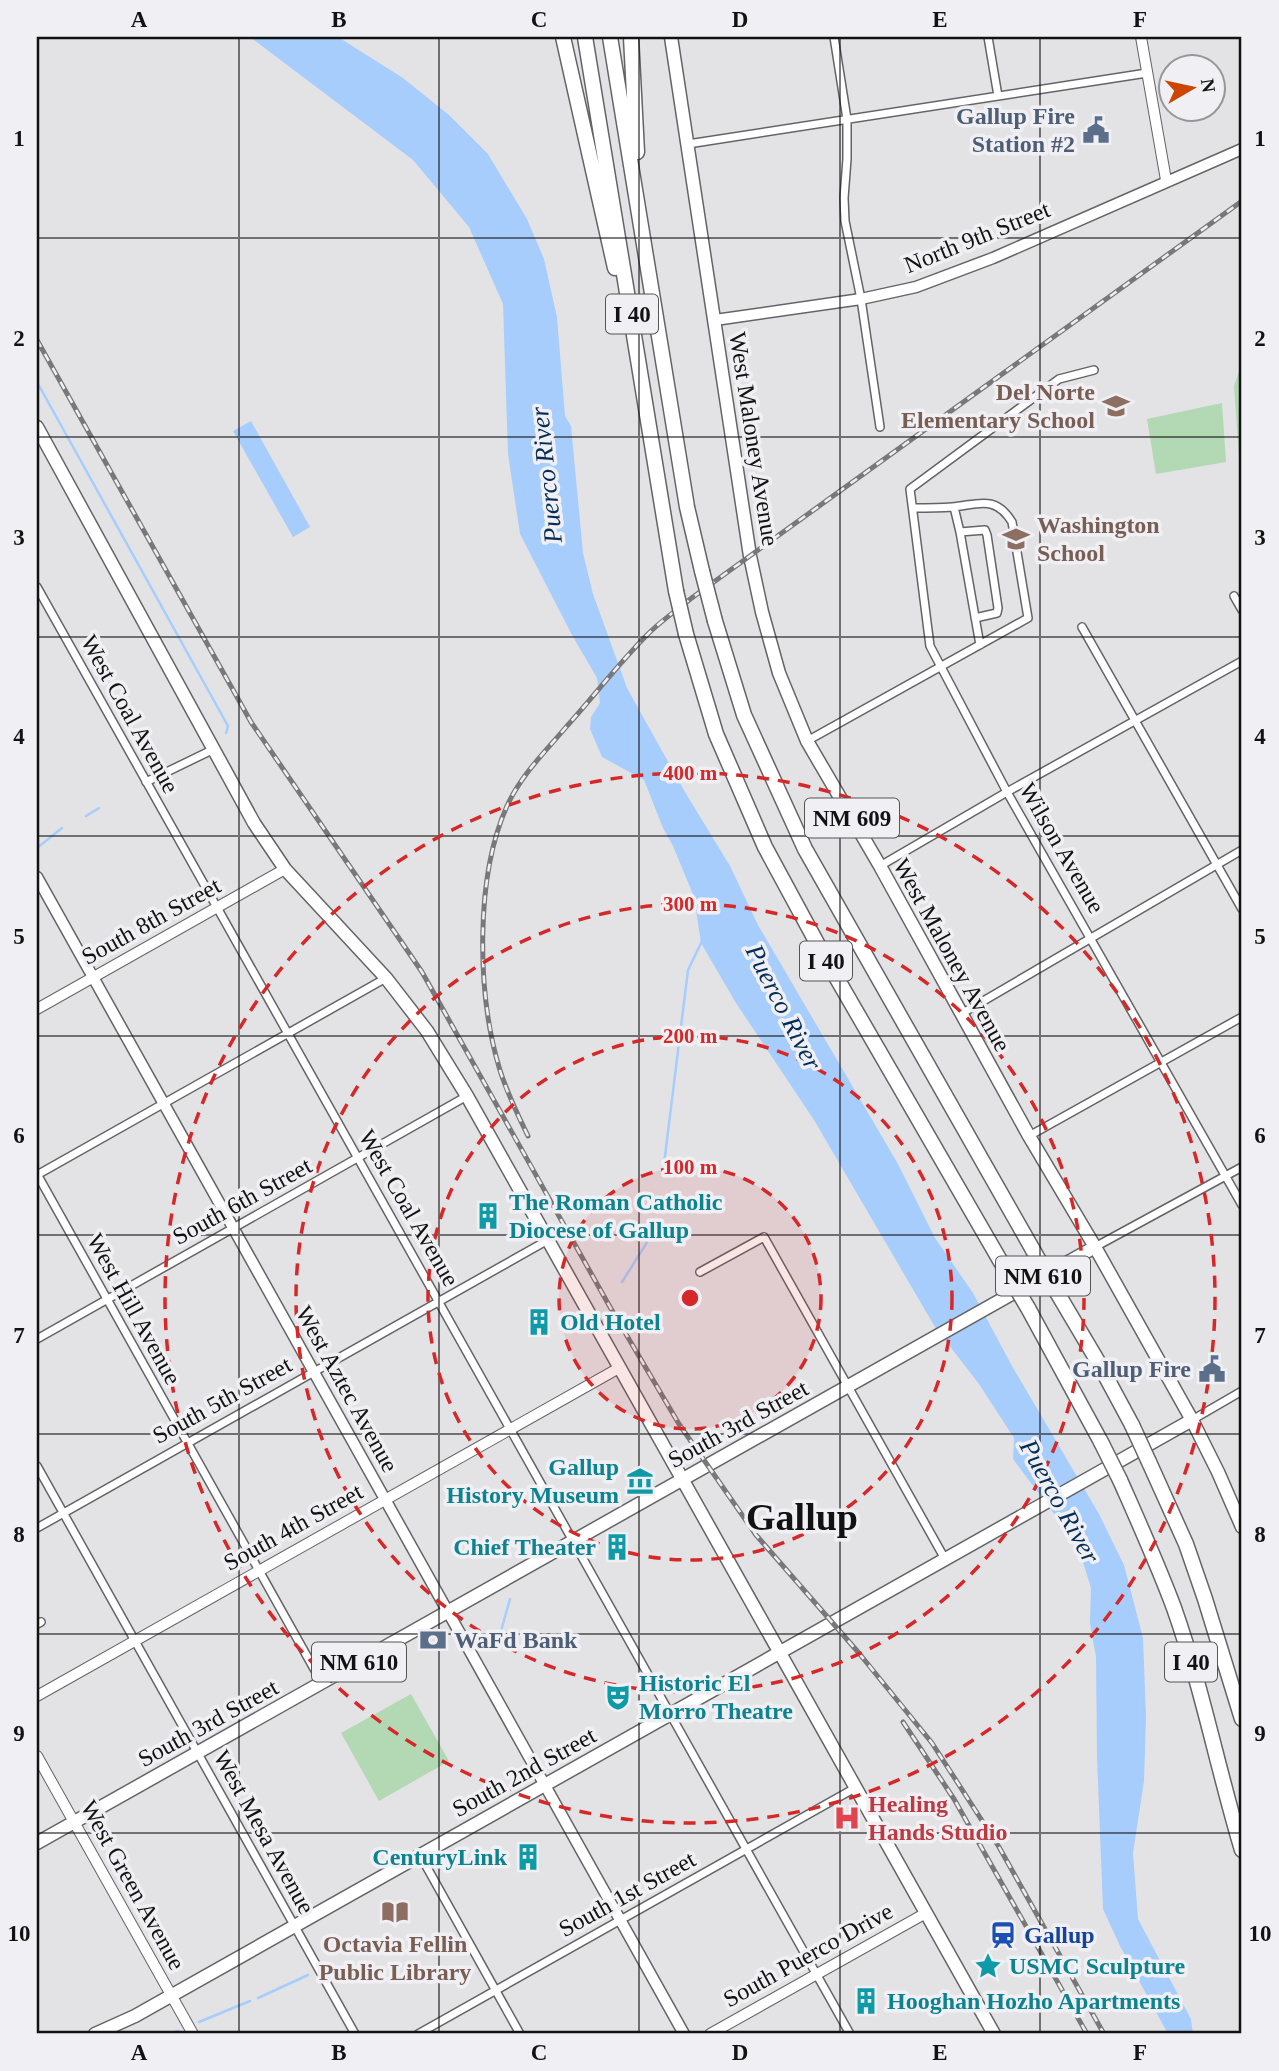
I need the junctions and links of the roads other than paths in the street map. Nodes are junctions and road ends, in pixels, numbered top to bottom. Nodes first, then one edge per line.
1 (563, 37) edge
2 (585, 37) edge
3 (610, 37) edge
4 (631, 37) edge
5 (671, 37) edge
6 (834, 37) edge
7 (988, 37) edge
8 (1141, 37) edge
9 (1147, 73) junction
10 (998, 96) junction
11 (847, 119) junction
12 (688, 144) junction
13 (1242, 149) edge
14 (1167, 180) junction
15 (643, 244) junction
16 (861, 299) junction
17 (715, 320) junction
18 (1094, 370) dead end
19 (643, 388) junction
20 (37, 427) edge
21 (880, 427) dead end
22 (954, 507) junction
23 (912, 508) junction
24 (960, 532) junction
25 (37, 587) edge
26 (1234, 596) dead end
27 (1242, 610) edge
28 (975, 618) junction
29 (1082, 627) dead end
30 (980, 645) junction
31 (1242, 661) edge
32 (940, 667) junction
33 (1137, 721) junction
34 (807, 741) junction
35 (212, 750) junction
36 (146, 782) junction
37 (1007, 792) junction
38 (1242, 850) edge
39 (1218, 865) junction
40 (880, 866) junction
41 (285, 869) junction
42 (37, 877) edge
43 (217, 907) junction
44 (1242, 909) edge
45 (1091, 937) junction
46 (93, 977) junction
47 (386, 978) junction
48 (37, 1009) edge
49 (961, 1014) junction
50 (1242, 1017) edge
51 (288, 1034) junction
52 (1163, 1062) junction
53 (467, 1096) junction
54 (163, 1104) junction
55 (1029, 1136) junction
56 (358, 1158) junction
57 (1242, 1167) edge
58 (37, 1175) edge
59 (1226, 1176) junction
60 (1242, 1205) edge
61 (233, 1228) junction
62 (548, 1240) junction
63 (1095, 1247) junction
64 (700, 1272) dead end
65 (107, 1299) junction
66 (439, 1301) junction
67 (37, 1339) edge
68 (619, 1368) junction
69 (314, 1372) junction
70 (848, 1386) junction
71 (1242, 1391) edge
72 (1192, 1420) junction
73 (510, 1429) junction
74 (187, 1444) junction
75 (37, 1466) edge
76 (682, 1480) junction
77 (385, 1500) junction
78 (64, 1513) junction
79 (1242, 1527) edge
80 (37, 1528) edge
81 (572, 1540) junction
82 (945, 1559) junction
83 (259, 1571) junction
84 (448, 1612) junction
85 (135, 1641) junction
86 (779, 1653) junction
87 (321, 1683) junction
88 (37, 1696) edge
89 (670, 1714) junction
90 (1242, 1720) edge
91 (197, 1753) junction
92 (37, 1756) edge
93 (545, 1785) junction
94 (855, 1788) junction
95 (74, 1822) junction
96 (37, 1843) edge
97 (746, 1850) junction
98 (1242, 1850) edge
99 (420, 1855) junction
100 (926, 1913) junction
101 (621, 1920) junction
102 (294, 1926) junction
103 (817, 1974) junction
104 (496, 1991) junction
105 (171, 1995) junction
106 (95, 2034) edge
107 (193, 2034) edge
108 (355, 2034) edge
109 (418, 2034) edge
110 (520, 2034) edge
111 (684, 2034) edge
112 (710, 2034) edge
113 (850, 2034) edge
114 (994, 2034) edge

1 - 19 highway
2 - 19 highway, I 40
3 - 15 highway, I 40
4 - 15 highway
5 - 12 main road, West Maloney Avenue / NM 609
6 - 11 street
7 - 10 street
8 - 9 street
9 - 10 street
9 - 14 street
10 - 11 street
11 - 12 street
11 - 16 street
12 - 17 main road, West Maloney Avenue / NM 609
13 - 14 main road, North 9th Street
14 - 16 main road, North 9th Street
15 - 90 highway, I 40, bridge
16 - 17 main road, North 9th Street
16 - 21 street
17 - 34 main road, West Maloney Avenue / NM 609
18 - 23 street, Wilson Avenue
19 - 98 highway, I 40, bridge
20 - 35 main road
22 - 23 street
22 - 24 street
22 - 30 street
23 - 32 street, Wilson Avenue
24 - 28 street
24 - 28 street
25 - 36 street, West Coal Avenue
26 - 27 street
28 - 30 street
29 - 33 street
30 - 32 street
31 - 33 street
32 - 34 street
32 - 37 street, Wilson Avenue
33 - 37 street
33 - 39 street
34 - 40 main road, West Maloney Avenue / NM 609
35 - 36 street
35 - 41 main road
36 - 43 street, West Coal Avenue
37 - 40 street
37 - 45 street, Wilson Avenue
38 - 39 street
39 - 44 street
39 - 45 street
40 - 49 main road, West Maloney Avenue / NM 609
41 - 43 street, South 8th Street
41 - 47 main road
42 - 46 main road, West Aztec Avenue
43 - 46 street, South 8th Street
43 - 51 street, West Coal Avenue
45 - 49 street
45 - 52 street, Wilson Avenue
46 - 48 street, South 8th Street
46 - 54 main road, West Aztec Avenue
47 - 51 street
47 - 53 main road
49 - 55 main road, West Maloney Avenue / NM 609
50 - 52 street
51 - 54 street
51 - 56 street, West Coal Avenue
52 - 55 street
52 - 59 street, Wilson Avenue
53 - 56 street, South 6th Street
53 - 62 main road
54 - 58 street
54 - 61 main road, West Aztec Avenue
55 - 63 main road, West Maloney Avenue / NM 609
56 - 61 street, South 6th Street
56 - 66 street, West Coal Avenue
57 - 59 street
58 - 65 street, West Hill Avenue
59 - 60 street, Wilson Avenue
59 - 63 street
61 - 65 street, South 6th Street
61 - 69 main road, West Aztec Avenue
62 - 66 street, South 5th Street
62 - 68 main road
63 - 70 main road, South 3rd Street / NM 610
63 - 72 main road, West Maloney Avenue / NM 609
64 - 70 street
65 - 67 street, South 6th Street
65 - 74 street, West Hill Avenue
66 - 69 street, South 5th Street
66 - 73 street, West Coal Avenue
68 - 73 street, South 4th Street
68 - 76 main road
69 - 74 street, South 5th Street
69 - 77 main road, West Aztec Avenue
70 - 76 main road, South 3rd Street / NM 610
70 - 82 street
71 - 72 street
72 - 79 main road, West Maloney Avenue / NM 609
72 - 82 main road, South 2nd Street
73 - 77 street, South 4th Street
73 - 81 street, West Coal Avenue
74 - 78 street, South 5th Street
74 - 83 street, West Hill Avenue
75 - 78 street, West Mesa Avenue
76 - 81 main road, South 3rd Street / NM 610
76 - 86 main road
77 - 83 street, South 4th Street
77 - 84 main road, West Aztec Avenue
78 - 80 street
78 - 85 street, West Mesa Avenue
81 - 84 main road, South 3rd Street / NM 610
81 - 89 street, West Coal Avenue
82 - 86 main road, South 2nd Street
83 - 85 street, South 4th Street
83 - 87 street, West Hill Avenue
84 - 87 main road, South 3rd Street / NM 610
84 - 93 main road, West Aztec Avenue
85 - 88 street
85 - 91 street, West Mesa Avenue
86 - 89 main road, South 2nd Street
86 - 94 main road
87 - 91 main road, South 3rd Street / NM 610
89 - 93 main road, South 2nd Street
89 - 97 street, West Coal Avenue
91 - 95 main road, South 3rd Street / NM 610
91 - 102 street, West Mesa Avenue
92 - 95 street, West Green Avenue
93 - 99 main road, South 2nd Street
93 - 101 main road, West Aztec Avenue
94 - 97 street, South 1st Street
94 - 100 main road
95 - 96 main road, South 3rd Street / NM 610
95 - 105 street, West Green Avenue
97 - 101 street, South 1st Street
97 - 103 street, West Coal Avenue
99 - 102 main road, South 2nd Street
99 - 104 street
100 - 103 street, South Puerco Drive
100 - 114 main road
101 - 104 street, South 1st Street
101 - 111 main road, West Aztec Avenue
102 - 105 main road, South 2nd Street
102 - 108 street, West Mesa Avenue
103 - 112 street, South Puerco Drive
103 - 113 street, West Coal Avenue
104 - 109 street, South 1st Street
104 - 110 street
105 - 106 main road, South 2nd Street
105 - 107 street, West Green Avenue

